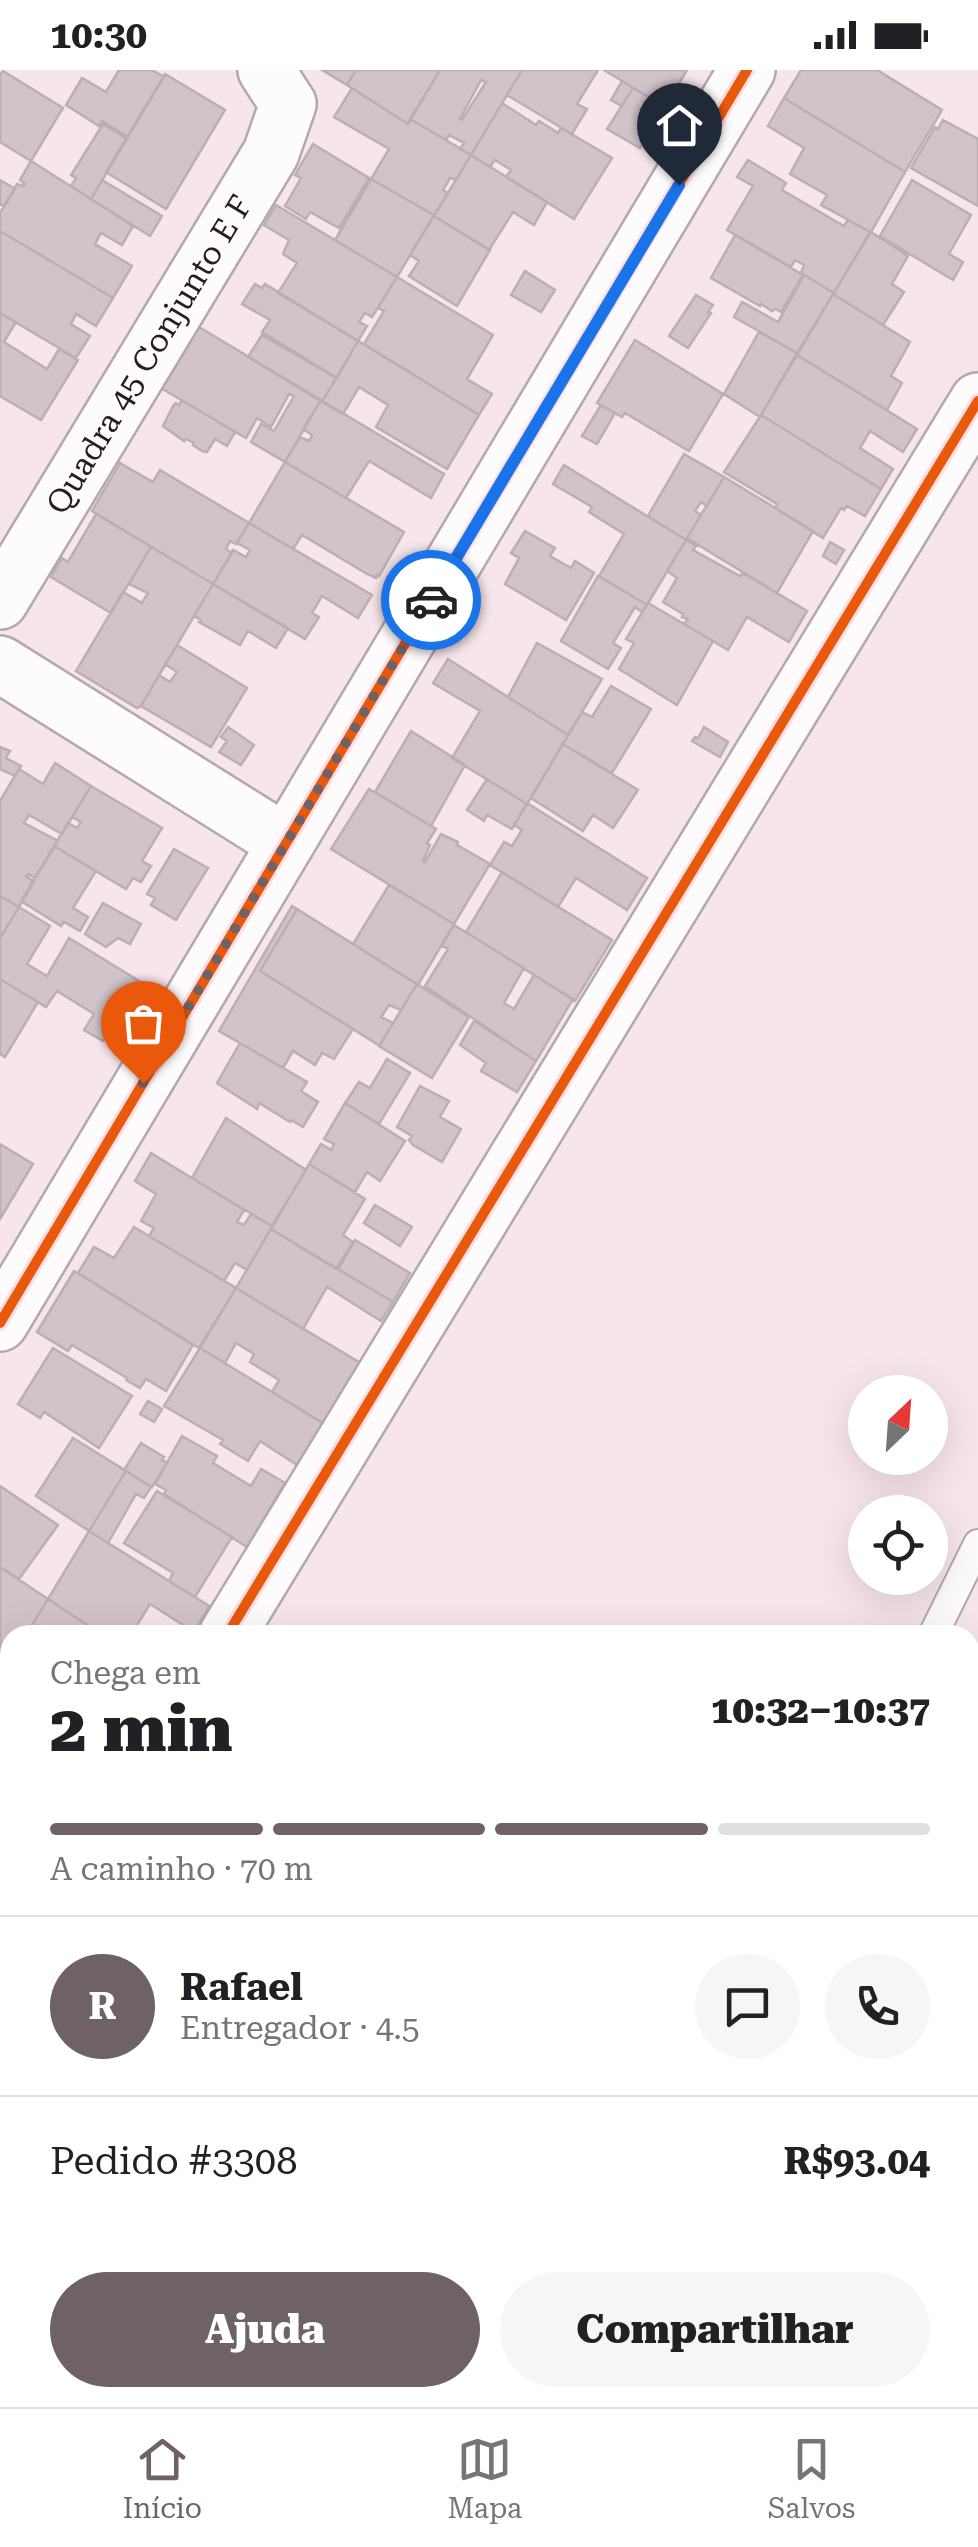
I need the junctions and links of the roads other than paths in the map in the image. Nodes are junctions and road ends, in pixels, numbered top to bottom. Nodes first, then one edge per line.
1 (747, 70) edge
2 (277, 87) edge
3 (978, 401) edge
4 (0, 601) edge
5 (0, 664) edge
6 (286, 843) junction
7 (0, 1323) edge
8 (978, 1544) edge
9 (233, 1625) edge
10 (937, 1625) edge

1 - 6 street
2 - 4 street, Quadra 45 Conjunto E F
3 - 9 street
5 - 6 street
6 - 7 street
8 - 10 lane

